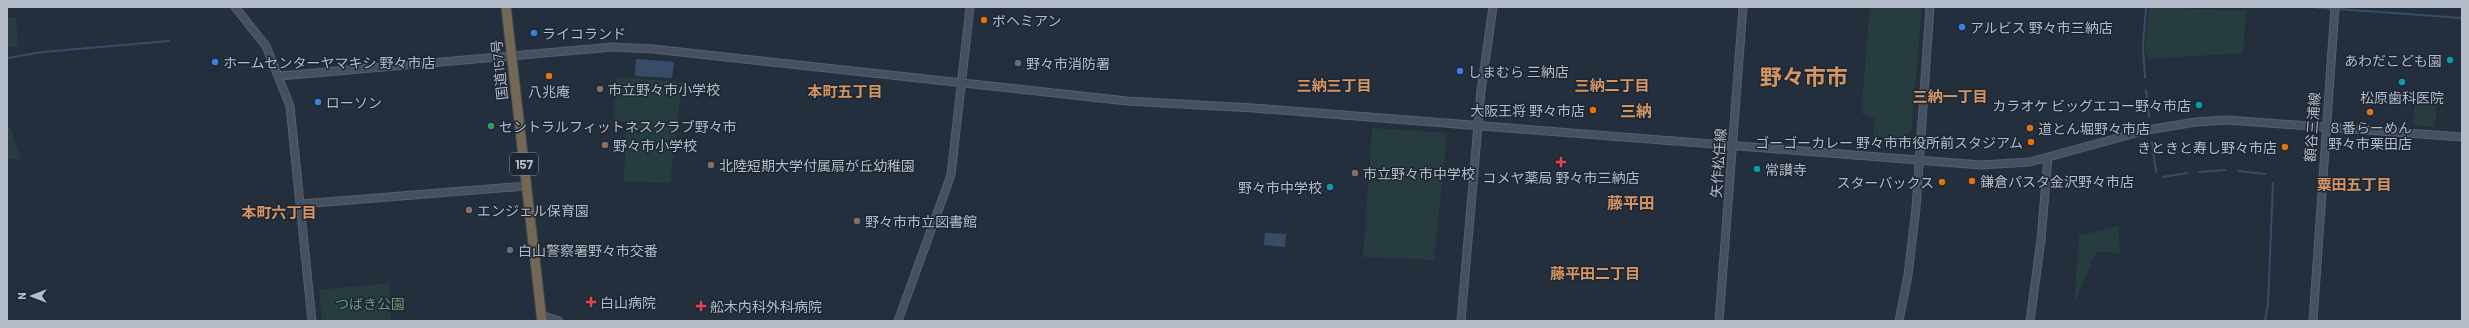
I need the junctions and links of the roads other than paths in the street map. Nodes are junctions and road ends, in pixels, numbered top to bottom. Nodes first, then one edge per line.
1 (235, 7) edge
2 (506, 7) edge
3 (970, 7) edge
4 (1493, 7) edge
5 (1743, 7) edge
6 (1930, 7) edge
7 (2334, 9) edge
8 (512, 57) junction
9 (280, 76) junction
10 (960, 83) junction
11 (1479, 126) junction
12 (2325, 126) junction
13 (2462, 137) edge
14 (1732, 146) junction
15 (2048, 157) junction
16 (1918, 160) junction
17 (527, 186) junction
18 (301, 204) junction
19 (541, 318) edge
20 (312, 321) edge
21 (559, 321) edge
22 (898, 321) edge
23 (1461, 321) edge
24 (1719, 321) edge
25 (1899, 321) edge
26 (2030, 321) edge
27 (2313, 321) edge

1 - 9 street
2 - 8 highway, 国道157号 / 157
3 - 10 street
4 - 11 street
5 - 14 street, 矢作松任線
6 - 16 street
7 - 12 street, 額谷三浦線
8 - 9 street
8 - 10 street
8 - 17 highway, 国道157号 / 157
9 - 18 street
10 - 11 street
10 - 22 street
11 - 14 street
11 - 23 street
12 - 13 street
12 - 15 street
12 - 27 street, 額谷三浦線
14 - 16 street
14 - 24 street, 矢作松任線
15 - 16 street
15 - 26 street
16 - 25 street
17 - 18 street
17 - 19 highway, 国道157号 / 157
18 - 20 street
19 - 21 street

